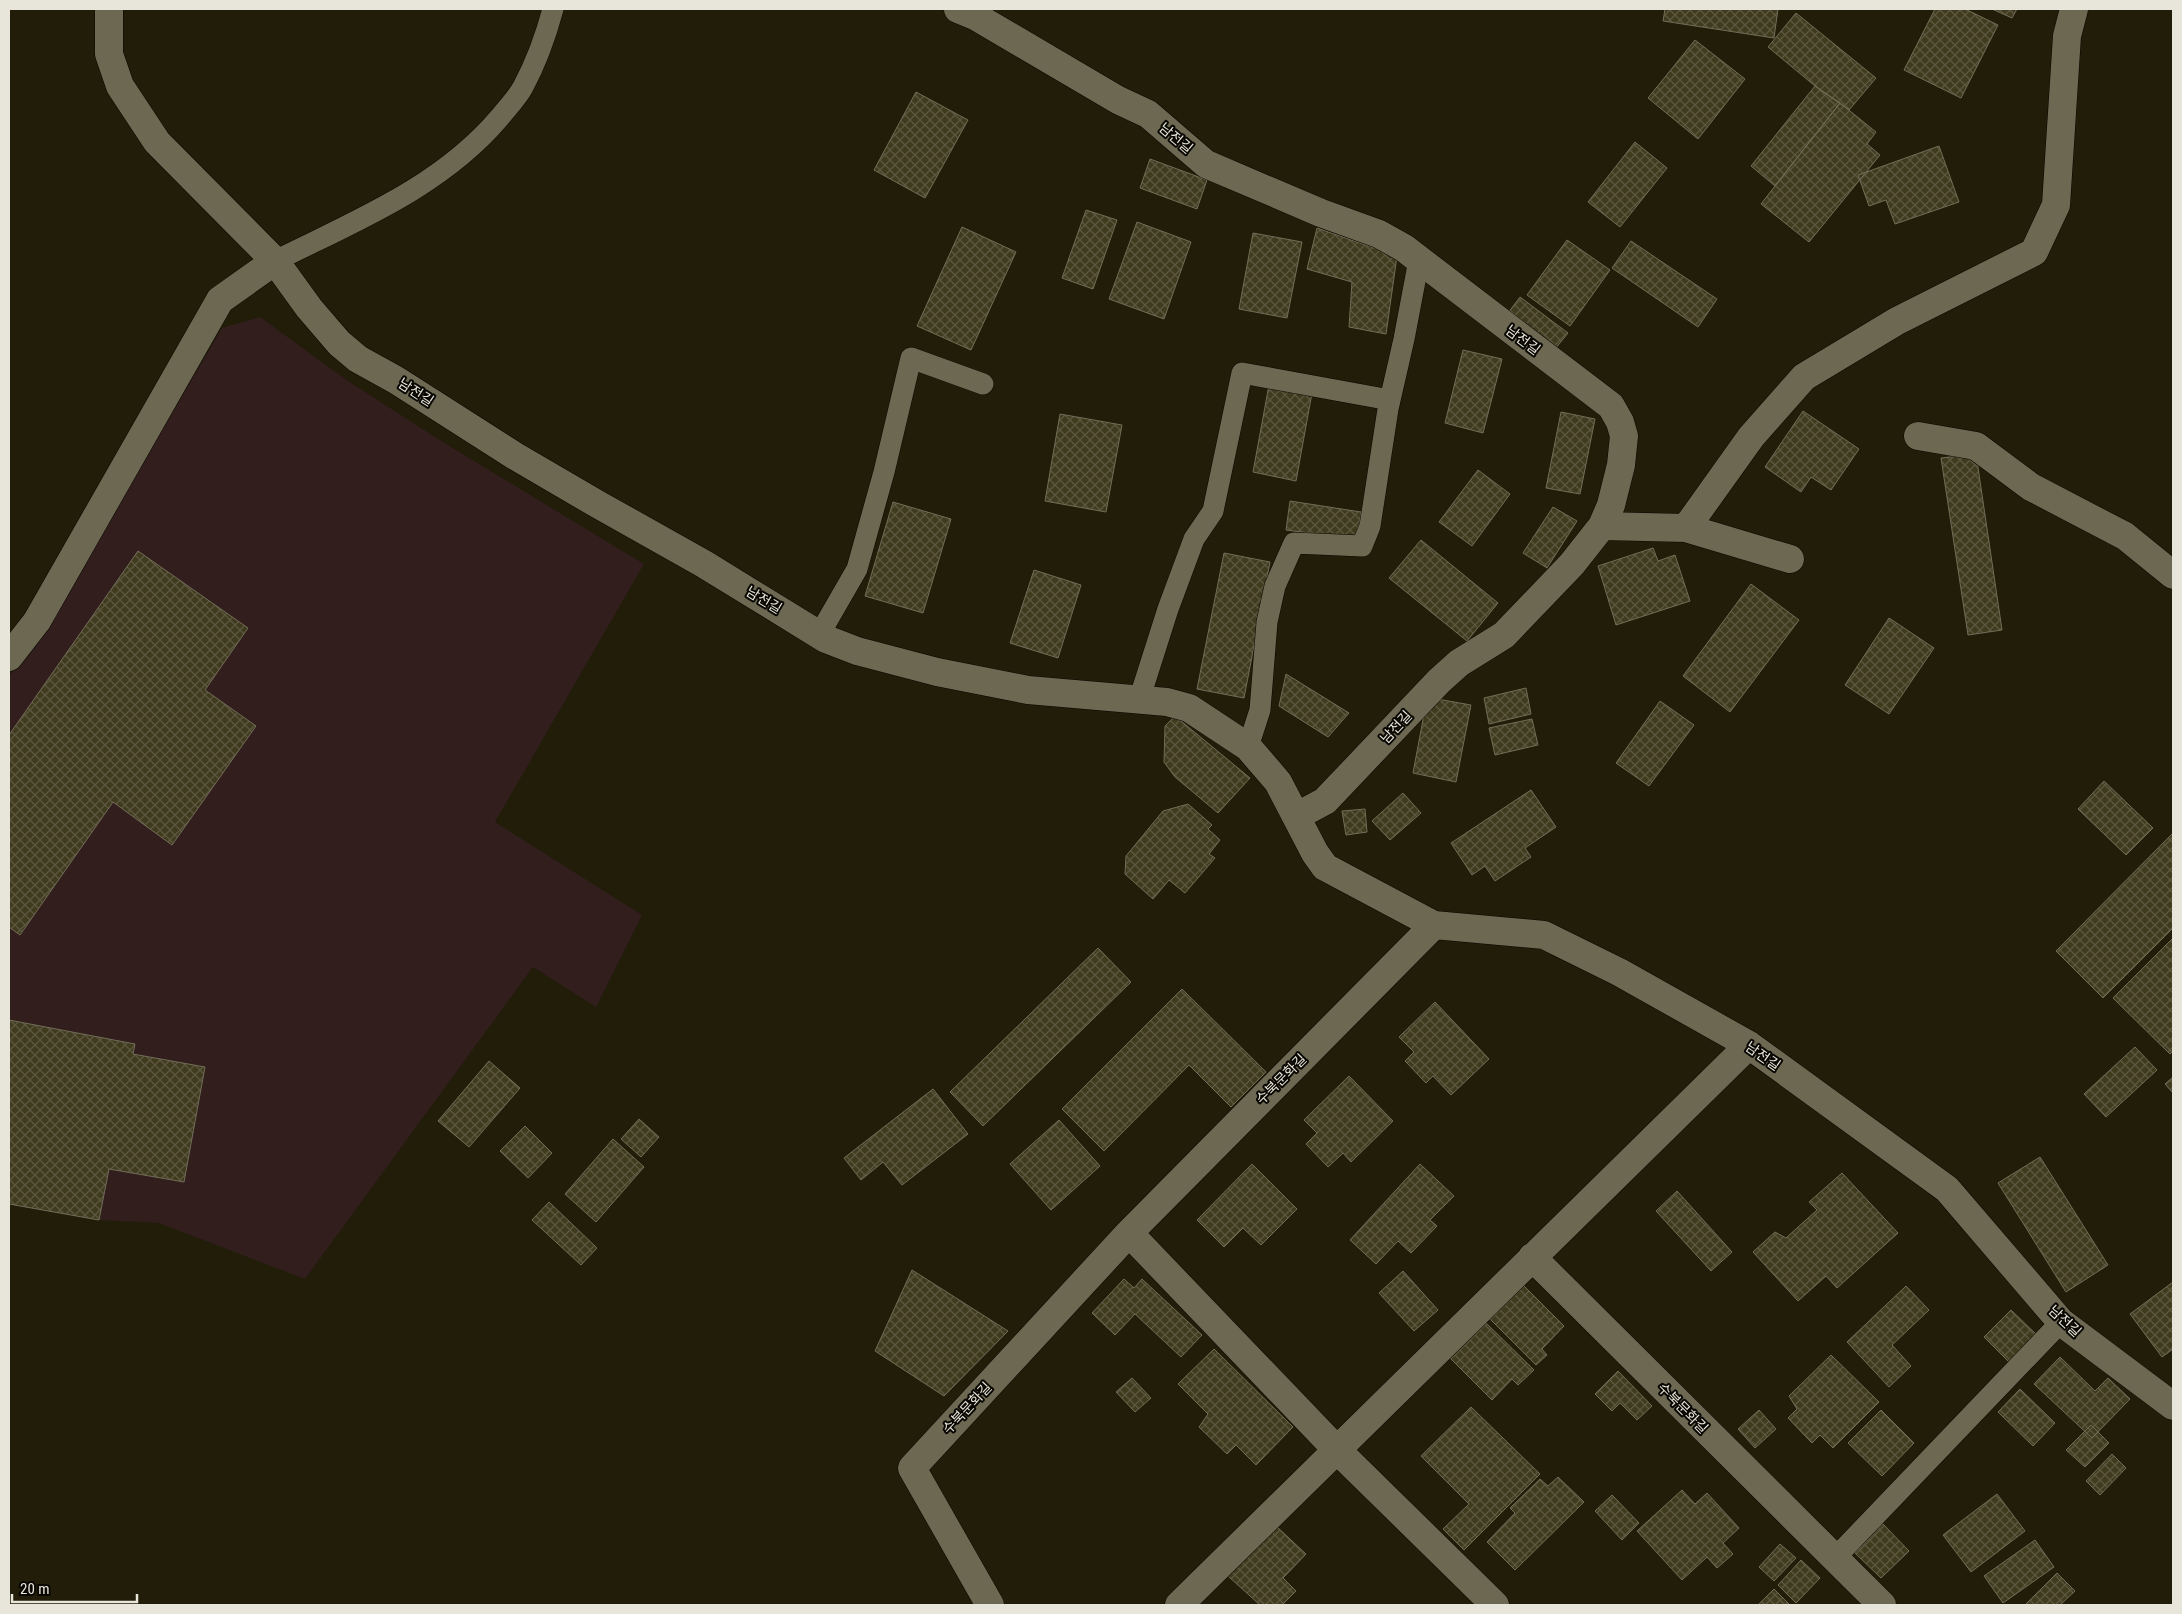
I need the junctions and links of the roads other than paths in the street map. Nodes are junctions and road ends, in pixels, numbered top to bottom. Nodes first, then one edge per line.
1 (109, 9) edge
2 (553, 9) edge
3 (958, 9) edge
4 (2074, 9) edge
5 (1419, 260) junction
6 (275, 261) junction
7 (983, 384) dead end
8 (1390, 400) junction
9 (1918, 436) dead end
10 (1602, 526) junction
11 (1686, 528) junction
12 (1790, 559) dead end
13 (2173, 575) edge
14 (819, 635) junction
15 (9, 657) edge
16 (1139, 700) junction
17 (1248, 747) junction
18 (1297, 816) junction
19 (1434, 925) junction
20 (1749, 1045) junction
21 (1129, 1233) junction
22 (1532, 1257) junction
23 (2061, 1322) junction
24 (2173, 1406) edge
25 (1337, 1450) junction
26 (1834, 1559) junction
27 (990, 1605) edge
28 (1179, 1605) edge
29 (1496, 1605) edge
30 (1882, 1605) edge

1 - 6 street, 남전길
2 - 6 lane
3 - 5 street, 남전길
4 - 11 street
5 - 8 lane
5 - 10 street, 남전길
6 - 14 street, 남전길
6 - 15 street
7 - 14 lane
8 - 16 lane
8 - 17 lane
9 - 13 street
10 - 11 street
10 - 18 street, 남전길
11 - 12 street
14 - 16 street, 남전길
16 - 17 street, 남전길
17 - 18 street, 남전길
18 - 19 street, 남전길
19 - 20 street, 남전길
19 - 21 street, 수북문화길
20 - 22 street
20 - 23 street, 남전길
21 - 25 street
21 - 27 street, 수북문화길
22 - 25 street
22 - 26 street, 수북문화길
23 - 24 street, 남전길
23 - 26 lane
25 - 28 street
25 - 29 street
26 - 30 street, 수북문화길

